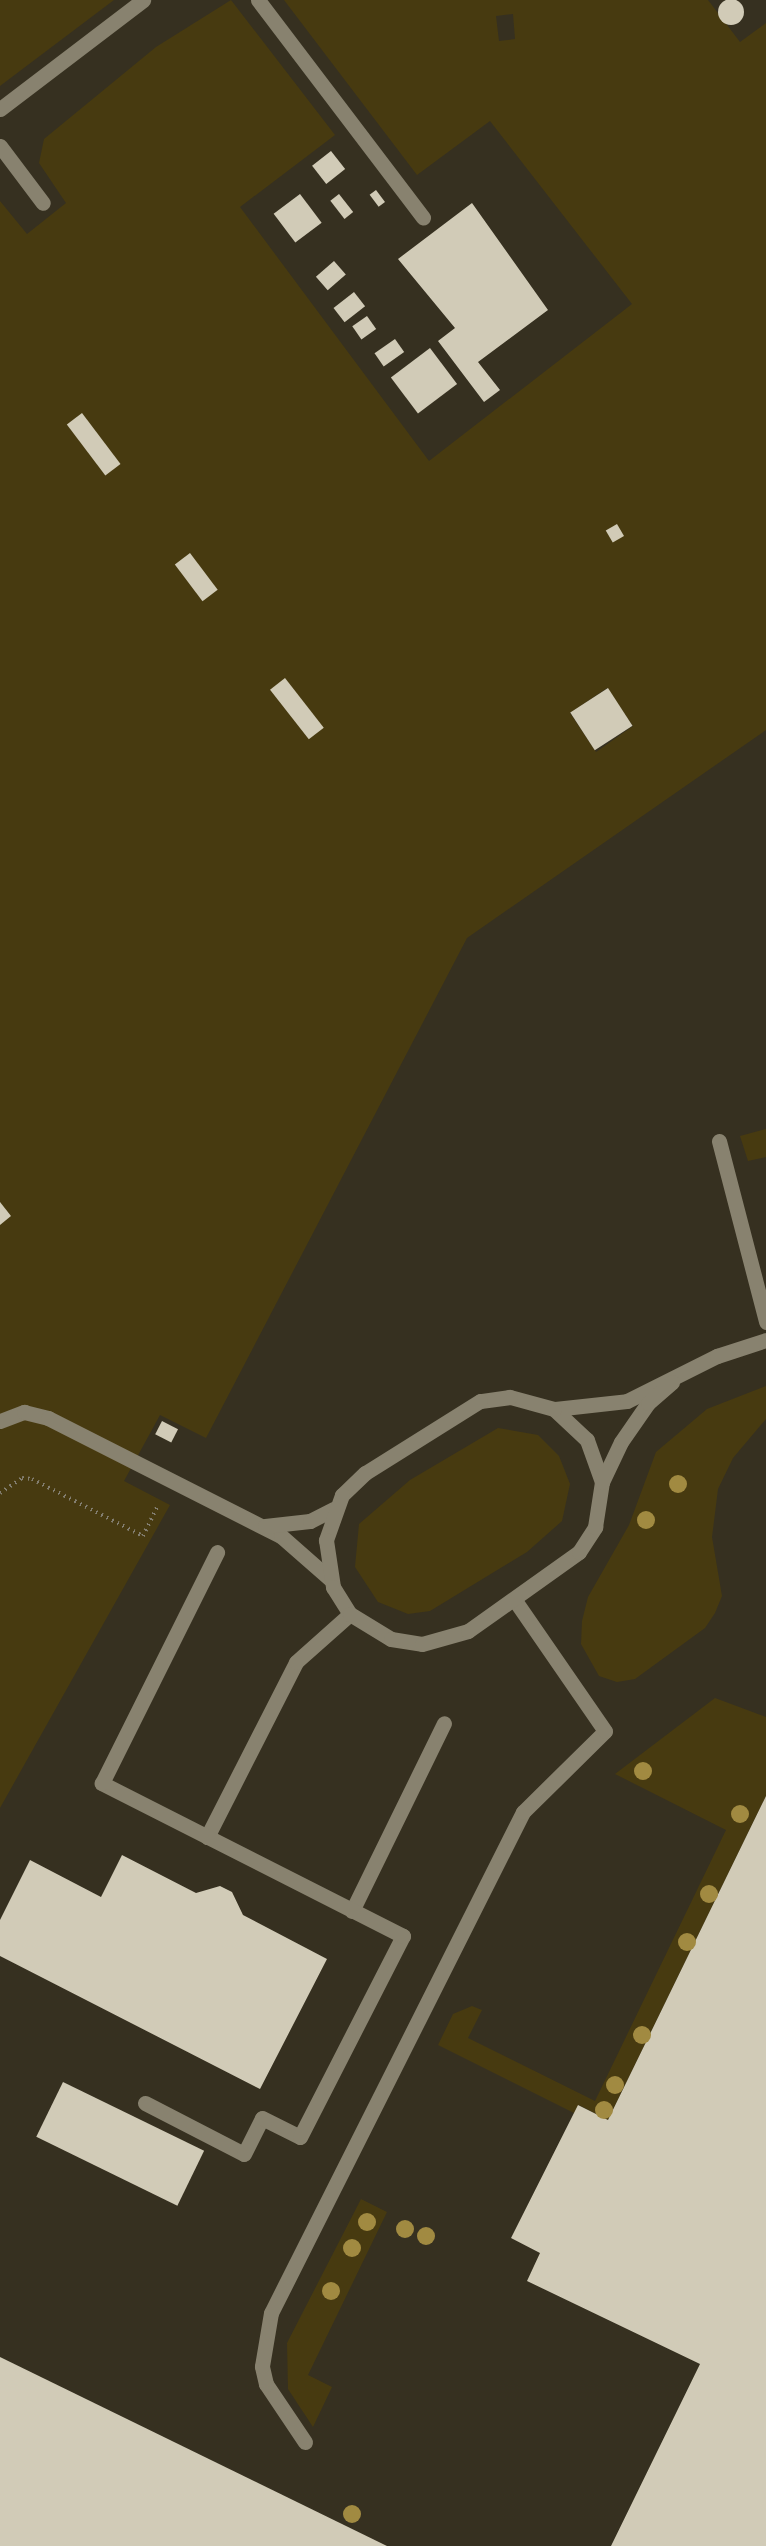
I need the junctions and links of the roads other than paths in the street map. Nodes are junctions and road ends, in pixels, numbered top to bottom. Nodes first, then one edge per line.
1 (144, 0) edge
2 (258, 0) edge
3 (0, 110) edge
4 (0, 146) edge
5 (43, 203) dead end
6 (423, 217) dead end
7 (719, 1141) dead end
8 (766, 1322) edge
9 (766, 1340) edge
10 (672, 1382) junction
11 (554, 1409) junction
12 (0, 1422) edge
13 (602, 1482) junction
14 (334, 1509) junction
15 (262, 1525) junction
16 (217, 1552) dead end
17 (330, 1579) junction
18 (514, 1599) junction
19 (350, 1614) junction
20 (444, 1723) dead end
21 (207, 1837) junction
22 (352, 1911) junction
23 (146, 2103) dead end
24 (305, 2442) dead end

1 - 3 street
2 - 6 street
4 - 5 street
7 - 8 street
9 - 10 street
10 - 11 street
10 - 13 street
11 - 13 street
11 - 14 street
12 - 15 street
13 - 18 street
14 - 15 street
14 - 17 street
15 - 17 street
16 - 21 street
17 - 19 street
18 - 19 street
18 - 24 street
19 - 21 street
20 - 22 street
21 - 22 street
22 - 23 street

